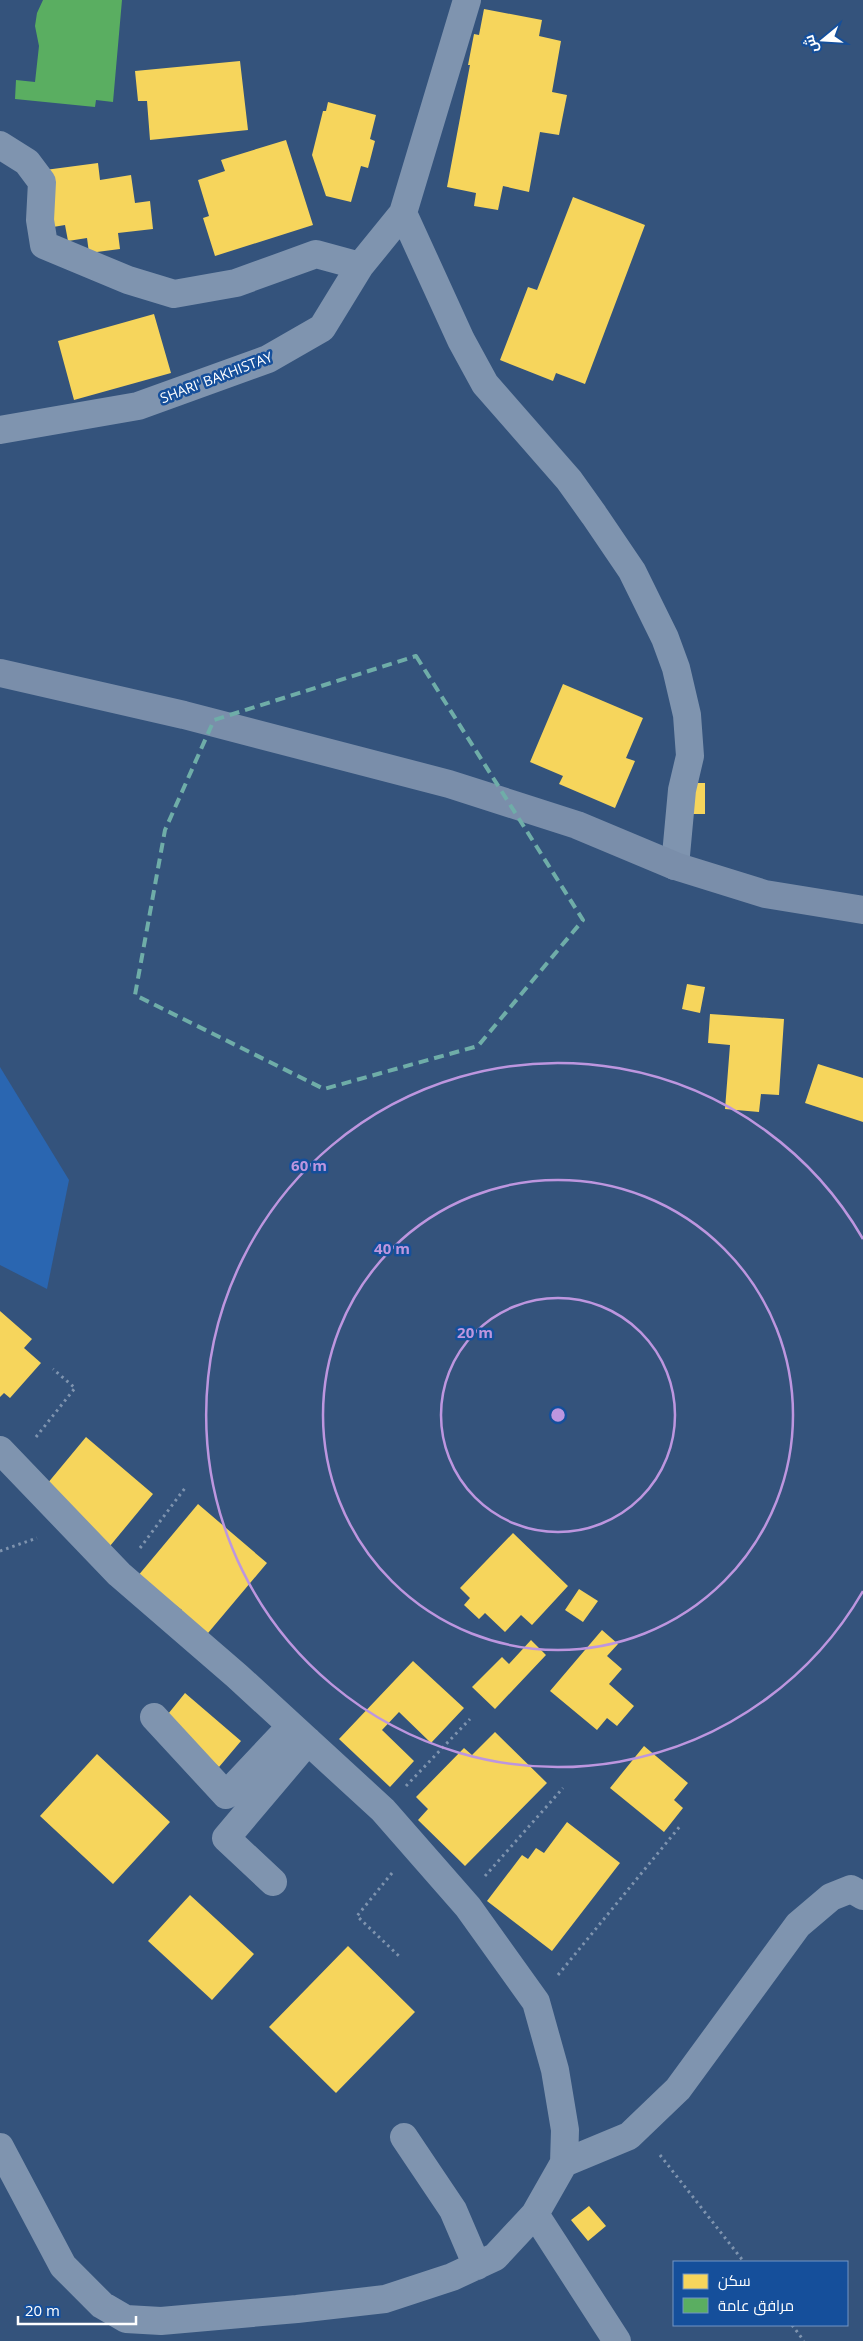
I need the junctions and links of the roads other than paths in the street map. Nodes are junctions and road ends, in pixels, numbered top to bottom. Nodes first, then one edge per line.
1 (467, 0) edge
2 (0, 145) edge
3 (403, 213) junction
4 (360, 266) junction
5 (0, 430) edge
6 (0, 673) edge
7 (675, 866) junction
8 (863, 910) edge
9 (6, 1457) edge
10 (154, 1717) dead end
11 (300, 1734) junction
12 (273, 1882) dead end
13 (863, 1896) edge
14 (404, 2137) dead end
15 (0, 2147) edge
16 (564, 2163) junction
17 (535, 2214) junction
18 (476, 2266) junction
19 (617, 2341) edge

1 - 3 street
2 - 4 street
3 - 4 street, SHARI' BAKHISTAY
3 - 7 street
4 - 5 street, SHARI' BAKHISTAY
6 - 7 main road
7 - 8 main road
9 - 11 street
10 - 11 street
11 - 12 street
11 - 16 street
13 - 16 street
14 - 18 street
15 - 18 street
16 - 17 street
17 - 18 street
17 - 19 street

